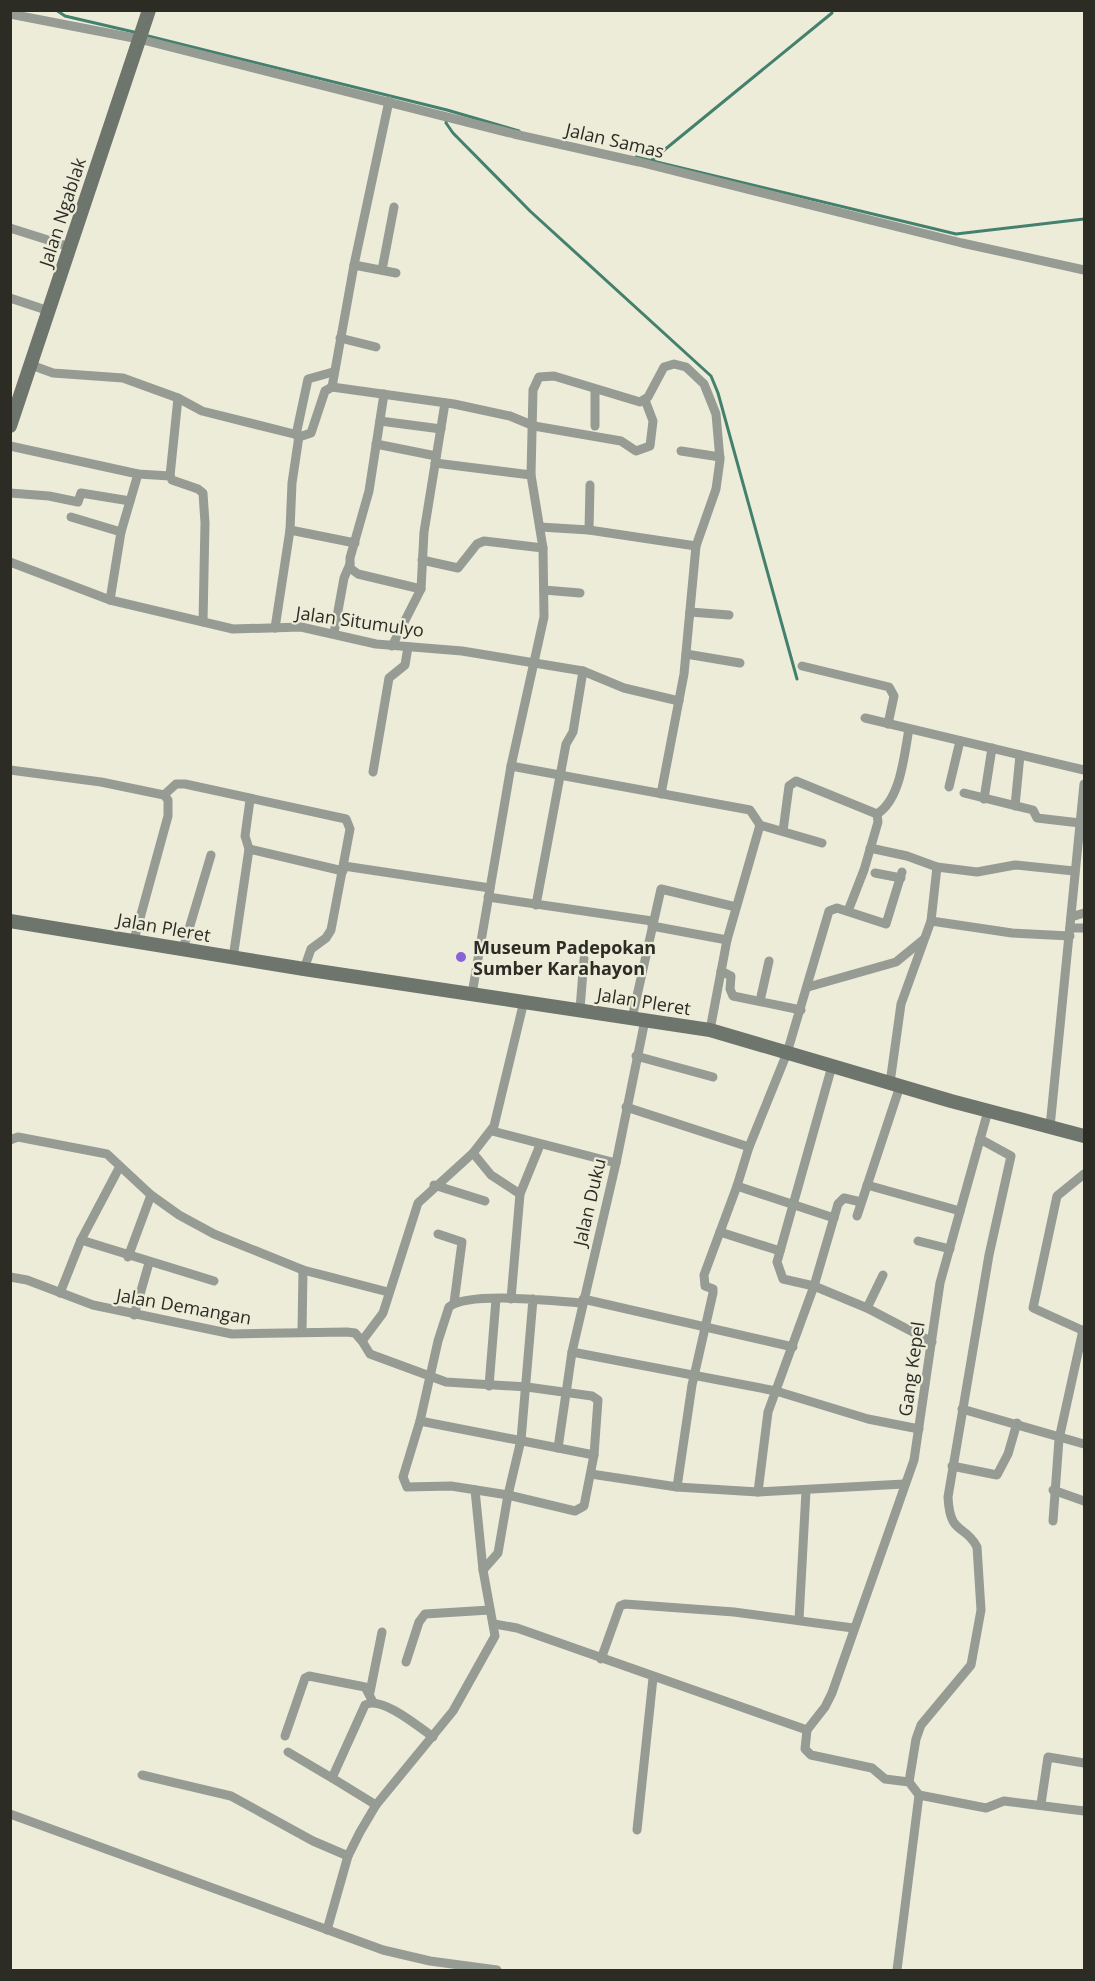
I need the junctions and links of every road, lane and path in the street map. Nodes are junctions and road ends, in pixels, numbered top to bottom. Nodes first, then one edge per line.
1 (149, 10) edge
2 (10, 14) edge
3 (141, 34) junction
4 (389, 101) junction
5 (394, 207) dead end
6 (10, 228) edge
7 (70, 247) junction
8 (354, 265) junction
9 (382, 270) junction
10 (1084, 270) edge
11 (396, 273) dead end
12 (10, 298) edge
13 (49, 311) junction
14 (340, 338) junction
15 (376, 347) dead end
16 (31, 365) junction
17 (333, 372) junction
18 (332, 387) junction
19 (595, 390) junction
20 (384, 394) junction
21 (178, 398) junction
22 (645, 400) junction
23 (445, 403) junction
24 (380, 421) junction
25 (10, 426) edge
26 (534, 426) junction
27 (595, 426) dead end
28 (441, 429) junction
29 (298, 435) junction
30 (376, 444) junction
31 (10, 446) edge
32 (681, 451) dead end
33 (720, 457) junction
34 (436, 460) junction
35 (138, 474) junction
36 (531, 475) junction
37 (170, 476) junction
38 (590, 485) dead end
39 (10, 493) edge
40 (130, 501) junction
41 (72, 517) dead end
42 (540, 527) junction
43 (290, 530) junction
44 (589, 530) junction
45 (121, 532) junction
46 (355, 543) junction
47 (696, 546) junction
48 (543, 548) junction
49 (422, 560) junction
50 (10, 562) edge
51 (350, 564) junction
52 (421, 589) junction
53 (544, 590) junction
54 (580, 593) dead end
55 (110, 600) junction
56 (690, 612) junction
57 (729, 615) dead end
58 (203, 622) junction
59 (275, 628) junction
60 (334, 633) junction
61 (393, 646) junction
62 (408, 647) junction
63 (687, 654) junction
64 (534, 662) junction
65 (740, 663) dead end
66 (802, 666) dead end
67 (584, 671) junction
68 (679, 701) junction
69 (865, 718) dead end
70 (888, 724) junction
71 (909, 729) junction
72 (960, 741) junction
73 (992, 748) junction
74 (1020, 755) junction
75 (511, 766) junction
76 (10, 770) edge
77 (1084, 771) edge
78 (373, 772) dead end
79 (561, 775) junction
80 (949, 787) dead end
81 (1084, 789) edge
82 (661, 794) junction
83 (964, 794) dead end
84 (164, 795) junction
85 (984, 799) junction
86 (250, 800) junction
87 (1015, 806) junction
88 (877, 814) junction
89 (1080, 823) junction
90 (760, 825) junction
91 (783, 831) junction
92 (822, 843) dead end
93 (870, 848) junction
94 (249, 849) junction
95 (211, 855) dead end
96 (937, 867) junction
97 (344, 868) junction
98 (1074, 871) junction
99 (875, 873) dead end
100 (489, 892) junction
101 (536, 905) junction
102 (736, 907) junction
103 (848, 911) junction
104 (1084, 913) edge
105 (1071, 917) junction
106 (10, 921) edge
107 (931, 921) junction
108 (652, 923) junction
109 (1084, 928) edge
110 (1070, 932) junction
111 (926, 938) junction
112 (134, 940) junction
113 (727, 940) junction
114 (183, 949) junction
115 (233, 958) junction
116 (584, 959) dead end
117 (769, 961) dead end
118 (304, 969) junction
119 (721, 971) junction
120 (808, 987) junction
121 (472, 994) junction
122 (524, 1001) junction
123 (760, 1001) junction
124 (580, 1009) junction
125 (801, 1010) junction
126 (638, 1019) junction
127 (710, 1030) junction
128 (787, 1053) junction
129 (636, 1056) junction
130 (832, 1066) junction
131 (713, 1077) dead end
132 (895, 1084) junction
133 (626, 1107) junction
134 (988, 1111) junction
135 (1050, 1127) junction
136 (492, 1131) junction
137 (1084, 1136) edge
138 (980, 1139) junction
139 (10, 1140) edge
140 (540, 1145) junction
141 (749, 1147) junction
142 (473, 1153) junction
143 (616, 1163) junction
144 (119, 1168) junction
145 (1084, 1174) edge
146 (434, 1185) junction
147 (867, 1185) junction
148 (737, 1186) junction
149 (520, 1194) junction
150 (151, 1195) junction
151 (485, 1201) dead end
152 (861, 1202) junction
153 (793, 1204) junction
154 (960, 1211) junction
155 (857, 1216) dead end
156 (834, 1218) junction
157 (720, 1232) junction
158 (438, 1234) dead end
159 (81, 1240) junction
160 (918, 1241) dead end
161 (950, 1249) junction
162 (780, 1251) junction
163 (128, 1257) junction
164 (149, 1263) junction
165 (303, 1270) junction
166 (883, 1275) dead end
167 (10, 1277) edge
168 (214, 1281) dead end
169 (814, 1286) junction
170 (388, 1292) junction
171 (60, 1293) junction
172 (496, 1299) junction
173 (511, 1299) junction
174 (532, 1299) junction
175 (583, 1301) junction
176 (454, 1303) junction
177 (867, 1308) junction
178 (134, 1315) junction
179 (707, 1327) junction
180 (1084, 1330) edge
181 (302, 1332) junction
182 (362, 1341) junction
183 (932, 1342) junction
184 (793, 1347) junction
185 (572, 1352) junction
186 (694, 1376) junction
187 (430, 1377) junction
188 (489, 1386) junction
189 (527, 1387) junction
190 (776, 1391) junction
191 (566, 1392) junction
192 (962, 1409) junction
193 (420, 1421) junction
194 (1017, 1423) junction
195 (919, 1429) junction
196 (1059, 1439) junction
197 (521, 1440) junction
198 (1084, 1444) edge
199 (558, 1449) junction
200 (594, 1455) junction
201 (952, 1466) junction
202 (591, 1474) junction
203 (904, 1485) junction
204 (677, 1487) junction
205 (475, 1490) junction
206 (1053, 1490) junction
207 (806, 1491) junction
208 (758, 1492) junction
209 (508, 1495) junction
210 (1084, 1501) edge
211 (1053, 1521) dead end
212 (483, 1570) junction
213 (490, 1610) junction
214 (799, 1620) junction
215 (494, 1624) junction
216 (853, 1628) junction
217 (382, 1632) dead end
218 (601, 1659) junction
219 (406, 1662) dead end
220 (653, 1678) junction
221 (372, 1697) junction
222 (807, 1730) junction
223 (285, 1736) dead end
224 (433, 1737) junction
225 (288, 1752) dead end
226 (1084, 1762) edge
227 (142, 1775) dead end
228 (332, 1778) junction
229 (909, 1782) junction
230 (919, 1795) junction
231 (1041, 1804) junction
232 (376, 1805) junction
233 (1084, 1811) edge
234 (10, 1814) edge
235 (637, 1830) dead end
236 (348, 1856) junction
237 (327, 1930) junction
238 (496, 1971) edge
239 (897, 1971) edge

1 - 3 main road, Jalan Ngablak
2 - 3 street, Jalan Samas
3 - 4 street, Jalan Samas
3 - 7 main road, Jalan Ngablak
4 - 8 street
4 - 10 street, Jalan Samas
5 - 9 street
6 - 7 street
7 - 13 main road, Jalan Ngablak
8 - 9 street
8 - 14 street
9 - 11 street
12 - 13 street
13 - 16 main road, Jalan Ngablak
14 - 15 street
14 - 17 street
16 - 21 street
16 - 25 main road, Jalan Ngablak
17 - 18 street
17 - 29 street
18 - 20 street
18 - 29 street
19 - 22 street
19 - 26 street
19 - 27 street
20 - 23 street
20 - 24 street
21 - 29 street
21 - 37 street
22 - 26 street
22 - 33 street
23 - 26 street
23 - 28 street
24 - 28 street
24 - 30 street
26 - 36 street
28 - 34 street
29 - 43 street
30 - 34 street
30 - 46 street
31 - 35 street
32 - 33 street
33 - 47 street
34 - 36 street
34 - 49 street
35 - 37 street
35 - 40 street
36 - 42 street
37 - 58 street
38 - 44 street
39 - 40 street
40 - 45 street
41 - 45 street
42 - 44 street
42 - 48 street
43 - 46 street
43 - 59 street
44 - 47 street
45 - 55 street
46 - 51 street
47 - 56 street
48 - 49 street
48 - 53 street
49 - 52 street
50 - 55 street, Jalan Situmulyo
51 - 52 street
51 - 60 street
52 - 61 street
53 - 54 street
53 - 64 street
55 - 58 street, Jalan Situmulyo
56 - 57 street
56 - 63 street
58 - 59 street, Jalan Situmulyo
59 - 60 street, Jalan Situmulyo
60 - 61 street, Jalan Situmulyo
61 - 62 street, Jalan Situmulyo
62 - 64 street, Jalan Situmulyo
62 - 78 street
63 - 65 street
63 - 68 street
64 - 67 street, Jalan Situmulyo
64 - 75 street
66 - 70 street
67 - 68 street, Jalan Situmulyo
67 - 79 street
68 - 82 street
69 - 70 street
70 - 71 street
71 - 72 street
71 - 88 street
72 - 73 street
72 - 80 street
73 - 74 street
73 - 85 street
74 - 77 street
74 - 87 street
75 - 79 street
75 - 100 street
76 - 84 street
79 - 82 street
79 - 101 street
81 - 89 street
82 - 90 street
83 - 85 street
84 - 86 street
84 - 112 street
85 - 87 street
86 - 94 street
86 - 97 street
87 - 89 street
88 - 91 street
88 - 93 street
89 - 98 street
90 - 91 street
90 - 102 street
91 - 92 street
93 - 96 street
93 - 103 street
94 - 97 street
94 - 115 street
95 - 114 street
96 - 98 street
96 - 107 street
97 - 100 street
97 - 118 street
98 - 105 street
99 - 103 street
100 - 101 street
100 - 121 street
101 - 108 street
102 - 108 street, Jalan Duku
102 - 113 street
103 - 120 street
104 - 105 street
105 - 110 street
106 - 112 main road, Jalan Pleret
107 - 110 street
107 - 111 street
108 - 113 street
108 - 126 street, Jalan Duku
109 - 110 street
110 - 135 street
111 - 120 street
111 - 132 street
112 - 114 main road, Jalan Pleret
113 - 119 street
114 - 115 main road, Jalan Pleret
115 - 118 main road, Jalan Pleret
116 - 124 street
117 - 123 street
118 - 121 main road, Jalan Pleret
119 - 123 street
119 - 127 street
120 - 125 street
121 - 122 main road, Jalan Pleret
122 - 124 main road, Jalan Pleret
122 - 136 street
123 - 125 street
124 - 126 main road, Jalan Pleret
125 - 128 street
126 - 127 main road, Jalan Pleret
126 - 129 street, Jalan Duku
127 - 128 main road, Jalan Pleret
128 - 130 main road, Jalan Pleret
128 - 141 street
129 - 131 street
129 - 133 street, Jalan Duku
130 - 132 main road, Jalan Pleret
130 - 153 street
132 - 134 main road, Jalan Pleret
132 - 147 street
133 - 141 street
133 - 143 street, Jalan Duku
134 - 135 main road, Jalan Pleret
134 - 138 street, Gang Kepel
135 - 137 main road, Jalan Pleret
136 - 140 street
136 - 142 street
138 - 154 street, Gang Kepel
138 - 192 street
139 - 144 street
140 - 143 street
140 - 149 street
141 - 148 street
142 - 146 street
142 - 149 street
143 - 175 street, Jalan Duku
144 - 150 street
144 - 159 street
145 - 180 street
146 - 151 street
146 - 170 street
147 - 152 street
147 - 154 street
148 - 153 street
148 - 157 street
149 - 173 street
150 - 163 street
150 - 165 street
152 - 155 street
152 - 156 street
153 - 156 street
153 - 162 street
154 - 161 street, Gang Kepel
156 - 169 street
157 - 162 street
157 - 179 street
158 - 176 street
159 - 163 street
159 - 171 street
160 - 161 street
161 - 183 street, Gang Kepel
162 - 169 street
163 - 164 street
164 - 168 street
164 - 178 street
165 - 170 street
165 - 181 street
166 - 177 street
167 - 171 street, Jalan Demangan
169 - 177 street
169 - 184 street
170 - 182 street
171 - 178 street, Jalan Demangan
172 - 173 street
172 - 176 street
172 - 188 street
173 - 174 street
174 - 175 street
174 - 189 street
175 - 179 street
175 - 185 street, Jalan Duku
176 - 187 street
177 - 183 street
178 - 181 street, Jalan Demangan
179 - 184 street
179 - 186 street
180 - 196 street
181 - 182 street, Jalan Demangan
182 - 187 street
183 - 195 street, Gang Kepel
184 - 190 street
185 - 186 street
185 - 191 street, Jalan Duku
186 - 190 street
186 - 204 street
187 - 188 street
187 - 193 street
188 - 189 street
189 - 191 street
189 - 197 street
190 - 195 street
190 - 208 street
191 - 199 street, Jalan Duku
191 - 200 street
192 - 194 street
192 - 201 street
193 - 197 street
193 - 205 street
194 - 196 street
194 - 201 street
195 - 203 street, Gang Kepel
196 - 198 street
196 - 206 street
197 - 199 street
197 - 209 street
199 - 200 street
200 - 202 street
201 - 229 street
202 - 204 street
202 - 209 street
203 - 207 street
203 - 216 street, Gang Kepel
204 - 208 street
205 - 209 street
205 - 212 street
206 - 210 street
206 - 211 street
207 - 208 street
207 - 214 street
209 - 212 street
212 - 213 street
213 - 215 street
213 - 219 street
214 - 216 street
214 - 218 street
215 - 218 street
215 - 224 street
216 - 222 street, Gang Kepel
217 - 221 street
218 - 220 street
220 - 222 street
220 - 235 street
221 - 223 street
221 - 224 street
221 - 228 street
222 - 229 street
224 - 232 street
225 - 228 street
226 - 231 street
227 - 236 street
228 - 232 street
229 - 230 street
230 - 231 street
230 - 239 street
231 - 233 street
232 - 236 street
234 - 237 street
236 - 237 street
237 - 238 street

